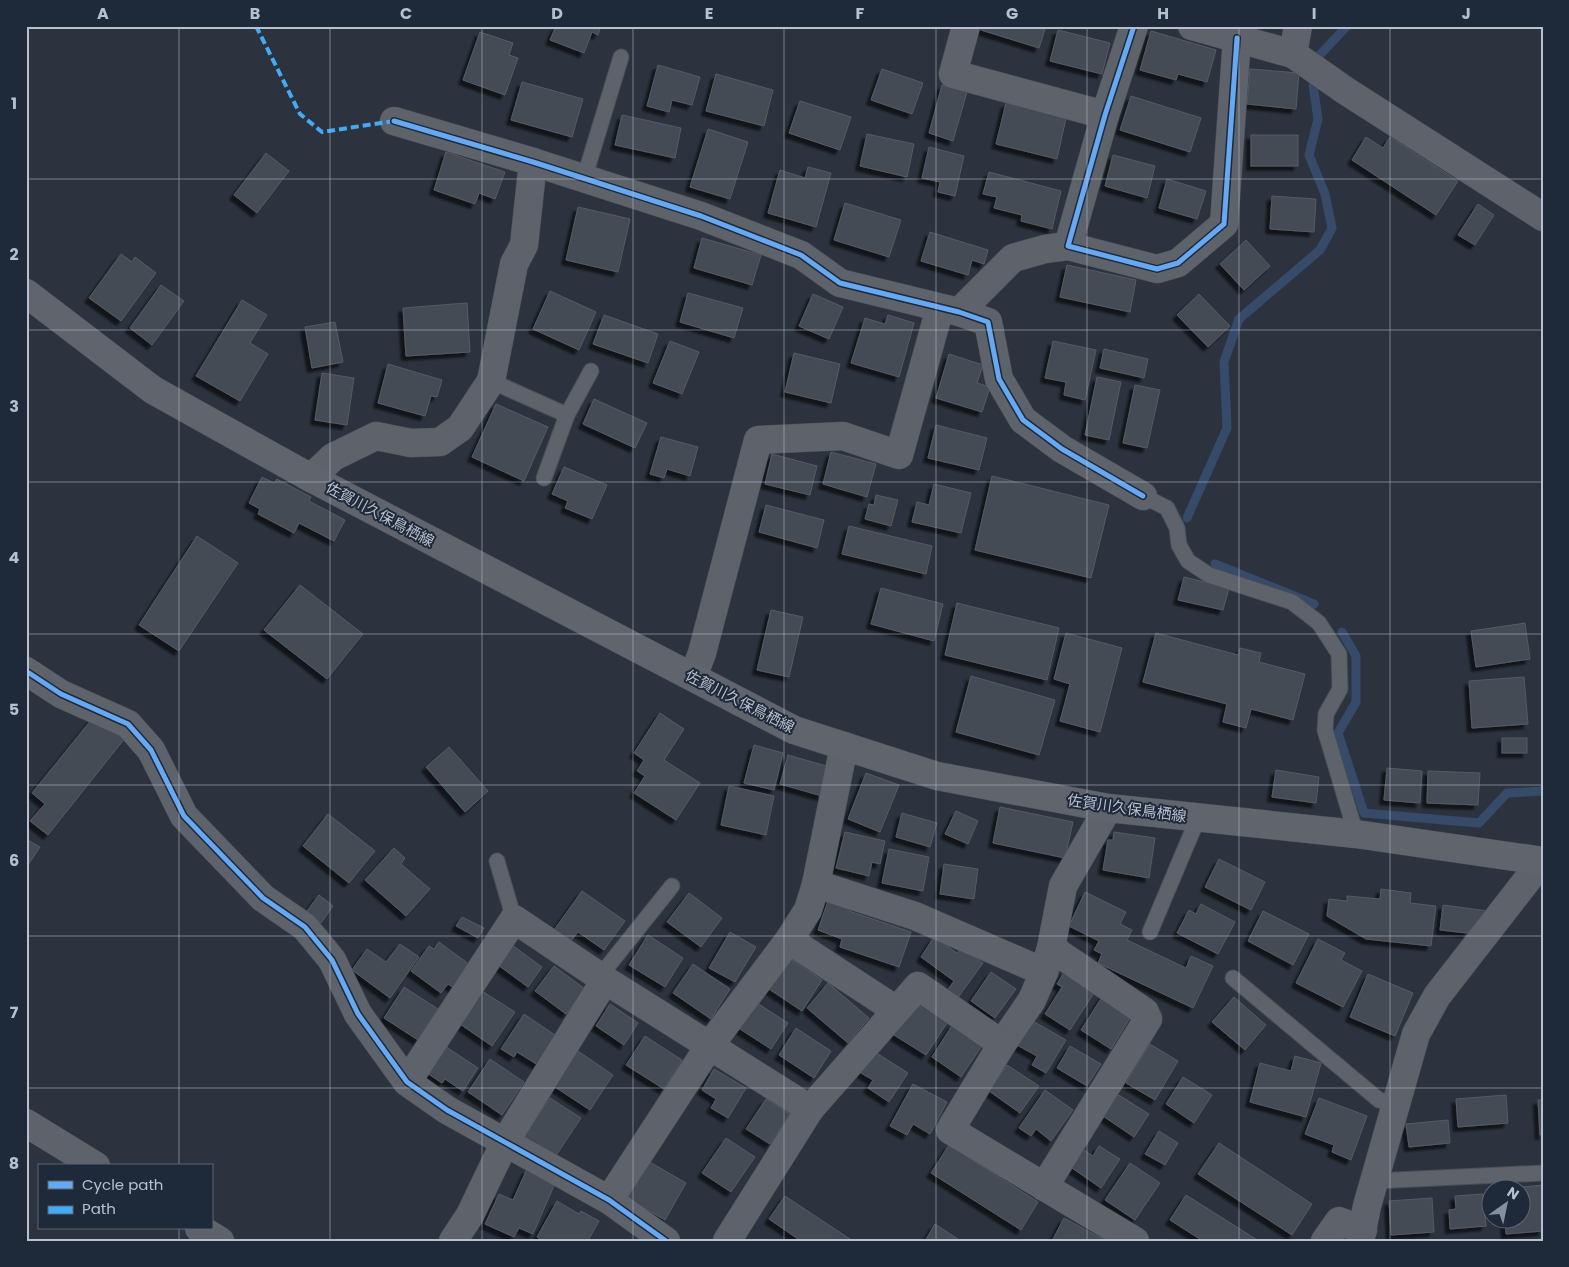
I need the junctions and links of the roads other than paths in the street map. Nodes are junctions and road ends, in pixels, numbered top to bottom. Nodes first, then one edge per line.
1 (966, 26) edge
2 (1134, 26) edge
3 (1192, 26) edge
4 (1298, 26) edge
5 (1237, 38) junction
6 (1293, 54) junction
7 (621, 57) dead end
8 (1105, 115) junction
9 (394, 121) dead end
10 (533, 162) junction
11 (584, 179) junction
12 (1543, 217) edge
13 (1068, 246) junction
14 (26, 293) edge
15 (950, 310) junction
16 (591, 371) dead end
17 (491, 381) junction
18 (567, 415) junction
19 (311, 478) junction
20 (544, 478) dead end
21 (1142, 496) joint
22 (26, 671) edge
23 (693, 677) junction
24 (844, 746) junction
25 (1108, 808) junction
26 (1198, 818) junction
27 (1356, 834) junction
28 (497, 861) dead end
29 (1542, 861) edge
30 (816, 884) junction
31 (672, 886) dead end
32 (514, 919) junction
33 (1150, 932) dead end
34 (789, 940) junction
35 (1048, 960) junction
36 (603, 978) junction
37 (1233, 978) dead end
38 (896, 1010) junction
39 (1002, 1044) junction
40 (710, 1045) junction
41 (407, 1082) junction
42 (1396, 1105) junction
43 (810, 1109) junction
44 (26, 1123) edge
45 (505, 1142) junction
46 (93, 1164) edge
47 (1543, 1173) edge
48 (1374, 1182) junction
49 (1044, 1187) junction
50 (609, 1200) junction
51 (202, 1230) edge
52 (1362, 1236) edge
53 (220, 1241) edge
54 (453, 1241) edge
55 (666, 1241) edge
56 (727, 1241) edge
57 (1135, 1241) edge
58 (1325, 1241) edge

1 - 8 street
2 - 8 street
3 - 5 street
4 - 6 street
5 - 6 street
5 - 13 street
6 - 12 street
7 - 11 lane
8 - 13 street
9 - 10 street
10 - 11 street
10 - 17 street
11 - 15 street
13 - 15 street
14 - 19 main road, 佐賀川久保鳥栖線
15 - 21 street
15 - 23 street
16 - 18 lane
17 - 18 lane
17 - 19 street
18 - 20 lane
19 - 23 main road, 佐賀川久保鳥栖線
21 - 27 lane
22 - 41 street
23 - 24 main road, 佐賀川久保鳥栖線
24 - 25 main road, 佐賀川久保鳥栖線
24 - 30 street
25 - 26 main road, 佐賀川久保鳥栖線
25 - 35 street
26 - 27 main road, 佐賀川久保鳥栖線
26 - 33 lane
27 - 29 main road, 佐賀川久保鳥栖線
28 - 32 lane
29 - 42 street
30 - 34 street
30 - 35 street
31 - 36 lane
32 - 36 street
32 - 41 street
34 - 38 street
34 - 40 street
35 - 39 street
35 - 49 street
36 - 40 street
36 - 45 street
37 - 42 lane
38 - 39 street
38 - 43 street
39 - 49 street
40 - 43 street
40 - 50 street
41 - 45 street
42 - 48 street
43 - 56 street
44 - 46 street
45 - 50 street
45 - 54 street
47 - 48 lane
48 - 52 street
49 - 57 street
50 - 55 street
51 - 53 street
52 - 58 street

